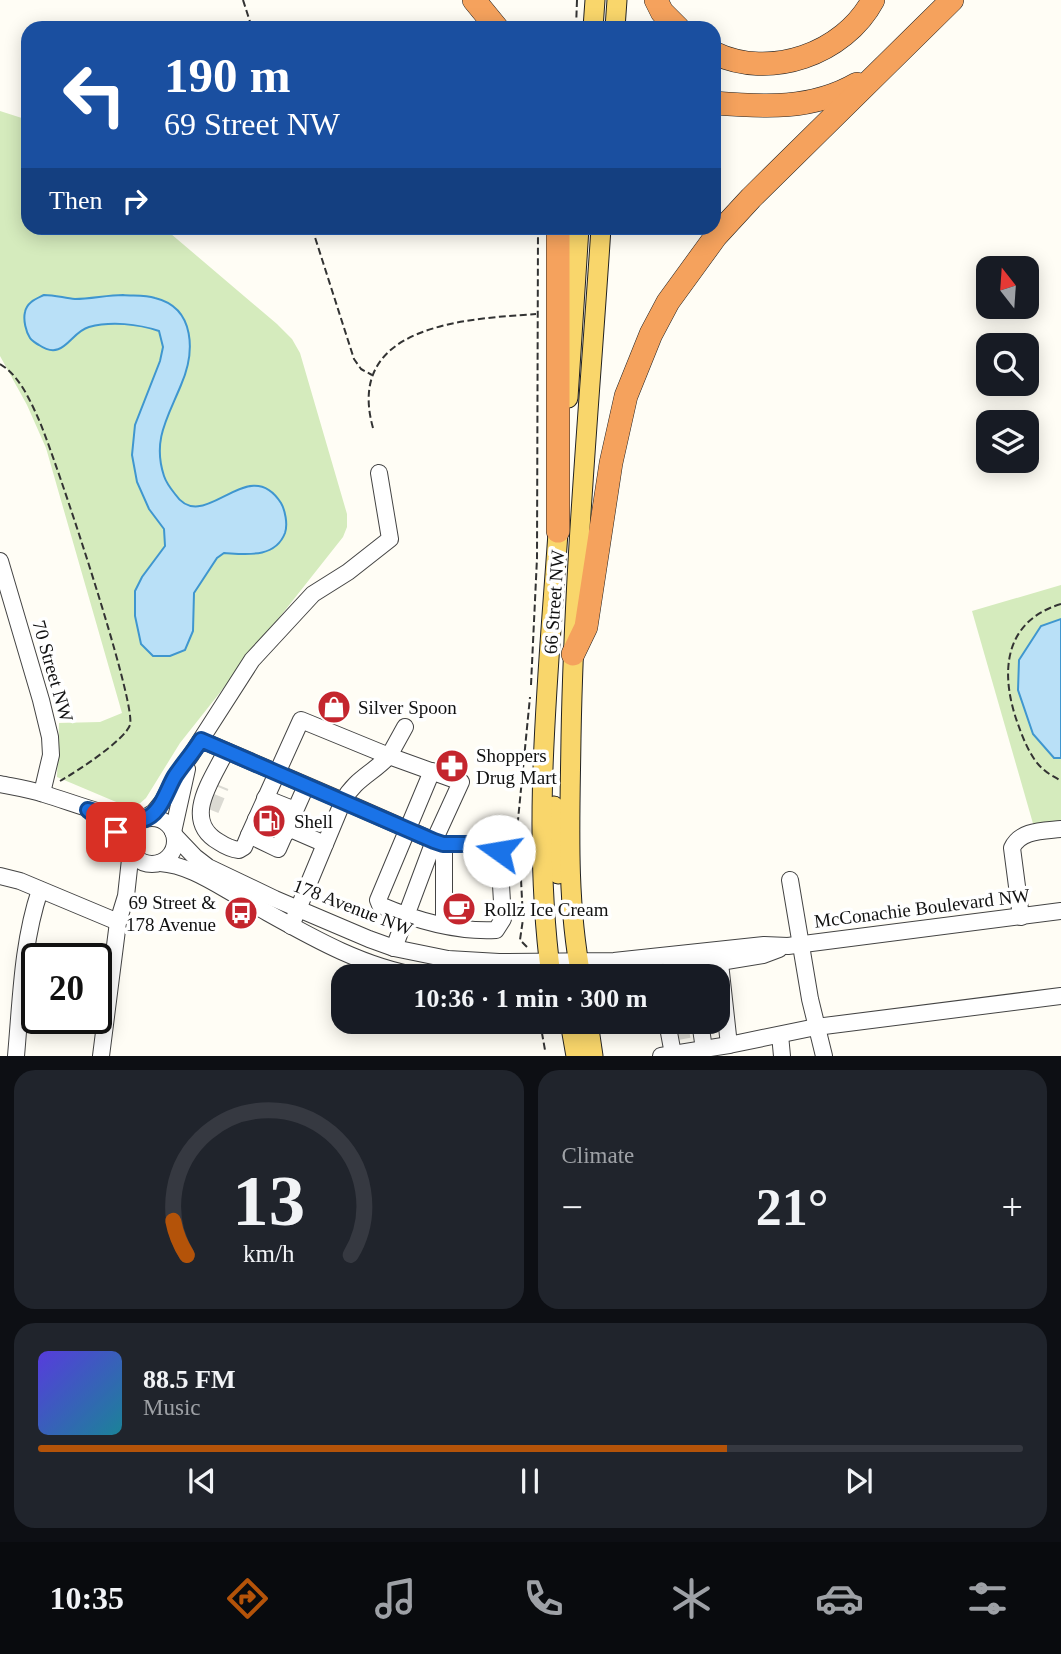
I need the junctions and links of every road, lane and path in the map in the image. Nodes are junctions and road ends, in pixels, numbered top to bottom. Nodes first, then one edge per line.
1 (243, 0) edge
2 (474, 0) edge
3 (578, 0) edge
4 (595, 0) edge
5 (617, 0) edge
6 (656, 0) edge
7 (873, 0) edge
8 (952, 0) edge
9 (250, 21) edge
10 (491, 21) edge
11 (576, 21) edge
12 (594, 21) edge
13 (616, 21) edge
14 (671, 21) edge
15 (896, 55) junction
16 (721, 56) edge
17 (721, 104) edge
18 (721, 231) edge
19 (314, 235) edge
20 (538, 235) edge
21 (558, 235) edge
22 (579, 235) edge
23 (601, 235) edge
24 (717, 235) edge
25 (538, 314) junction
26 (0, 364) edge
27 (373, 375) junction
28 (373, 428) dead end
29 (379, 472) dead end
30 (558, 531) junction
31 (0, 561) edge
32 (1061, 604) edge
33 (573, 654) junction
34 (405, 727) dead end
35 (201, 740) junction
36 (191, 755) junction
37 (224, 755) junction
38 (389, 756) junction
39 (432, 771) junction
40 (276, 772) junction
41 (60, 781) dead end
42 (1061, 781) edge
43 (0, 784) edge
44 (221, 786) tunnel mouth
45 (306, 786) junction
46 (42, 793) junction
47 (343, 801) junction
48 (261, 808) junction
49 (88, 810) junction
50 (211, 810) tunnel mouth
51 (142, 820) junction
52 (290, 823) junction
53 (202, 827) junction
54 (406, 829) junction
55 (1061, 829) edge
56 (174, 834) junction
57 (249, 835) junction
58 (439, 843) junction
59 (325, 844) junction
60 (130, 849) junction
61 (158, 864) junction
62 (0, 876) edge
63 (790, 880) dead end
64 (309, 883) junction
65 (40, 890) junction
66 (126, 896) junction
67 (275, 899) junction
68 (298, 909) junction
69 (1061, 911) edge
70 (404, 915) junction
71 (1021, 917) junction
72 (118, 922) junction
73 (444, 923) junction
74 (291, 926) junction
75 (795, 945) junction
76 (527, 947) dead end
77 (394, 948) junction
78 (720, 963) joint
79 (374, 964) edge
80 (497, 964) edge
81 (565, 964) edge
82 (566, 964) edge
83 (598, 964) edge
84 (713, 964) edge
85 (1061, 996) edge
86 (816, 1027) junction
87 (545, 1034) edge
88 (556, 1034) edge
89 (572, 1034) edge
90 (590, 1034) edge
91 (680, 1034) edge
92 (690, 1034) edge
93 (727, 1034) edge
94 (780, 1035) junction
95 (729, 1045) junction
96 (704, 1049) junction
97 (554, 1053) edge
98 (16, 1055) edge
99 (101, 1055) edge
100 (576, 1055) edge
101 (593, 1055) edge
102 (667, 1055) edge
103 (782, 1055) edge
104 (824, 1055) edge

1 - 9 path
2 - 10 highway
3 - 11 path
4 - 12 main road
5 - 13 main road
6 - 14 highway
7 - 16 highway
8 - 15 highway
15 - 17 highway
15 - 18 highway
19 - 27 path
20 - 25 path
21 - 30 highway
22 - 30 main road, 66 Street NW
23 - 33 main road, 66 Street NW
24 - 33 highway
25 - 27 path
25 - 76 path
26 - 41 path
27 - 28 path
29 - 35 street
30 - 81 main road, 66 Street NW
31 - 46 street, 70 Street NW
32 - 42 path
33 - 82 main road, 66 Street NW
34 - 38 street
35 - 36 street
35 - 37 street
36 - 51 street
36 - 56 street
37 - 40 street
37 - 44 street
37 - 53 street
38 - 39 street
38 - 40 street
38 - 47 street
39 - 54 street
39 - 58 street
40 - 45 street
40 - 48 street
43 - 46 street
45 - 47 street
45 - 52 street
46 - 49 street
47 - 54 street
47 - 59 street
48 - 52 street
48 - 52 street
48 - 57 street
49 - 51 street
49 - 60 street
50 - 53 street
51 - 56 street
51 - 60 street
52 - 57 street
52 - 59 street
53 - 57 street
54 - 58 street
54 - 70 street
55 - 71 street
56 - 61 street
56 - 67 street, 178 Avenue NW
58 - 70 street
58 - 73 street
58 - 73 street
59 - 64 street
60 - 61 street
60 - 66 street
61 - 66 street
61 - 74 street, 178 Avenue NW
62 - 65 street
63 - 75 street
64 - 67 street
64 - 68 street
65 - 72 street
65 - 98 street
66 - 72 street
67 - 68 street, 178 Avenue NW
68 - 74 street
68 - 77 street, 178 Avenue NW
69 - 71 street, McConachie Boulevard NW
70 - 73 street
70 - 77 street
71 - 75 street, McConachie Boulevard NW
72 - 99 street
74 - 79 street, 178 Avenue NW
75 - 78 street, McConachie Boulevard NW
75 - 83 street, McConachie Boulevard NW
75 - 86 street
77 - 80 street, 178 Avenue NW
78 - 84 street, McConachie Boulevard NW
85 - 86 street
86 - 94 street
86 - 104 street
87 - 97 path
88 - 97 main road
89 - 100 main road
90 - 101 main road
91 - 102 street
92 - 96 street
93 - 95 street
94 - 95 street
94 - 103 street
95 - 96 street
96 - 102 street

